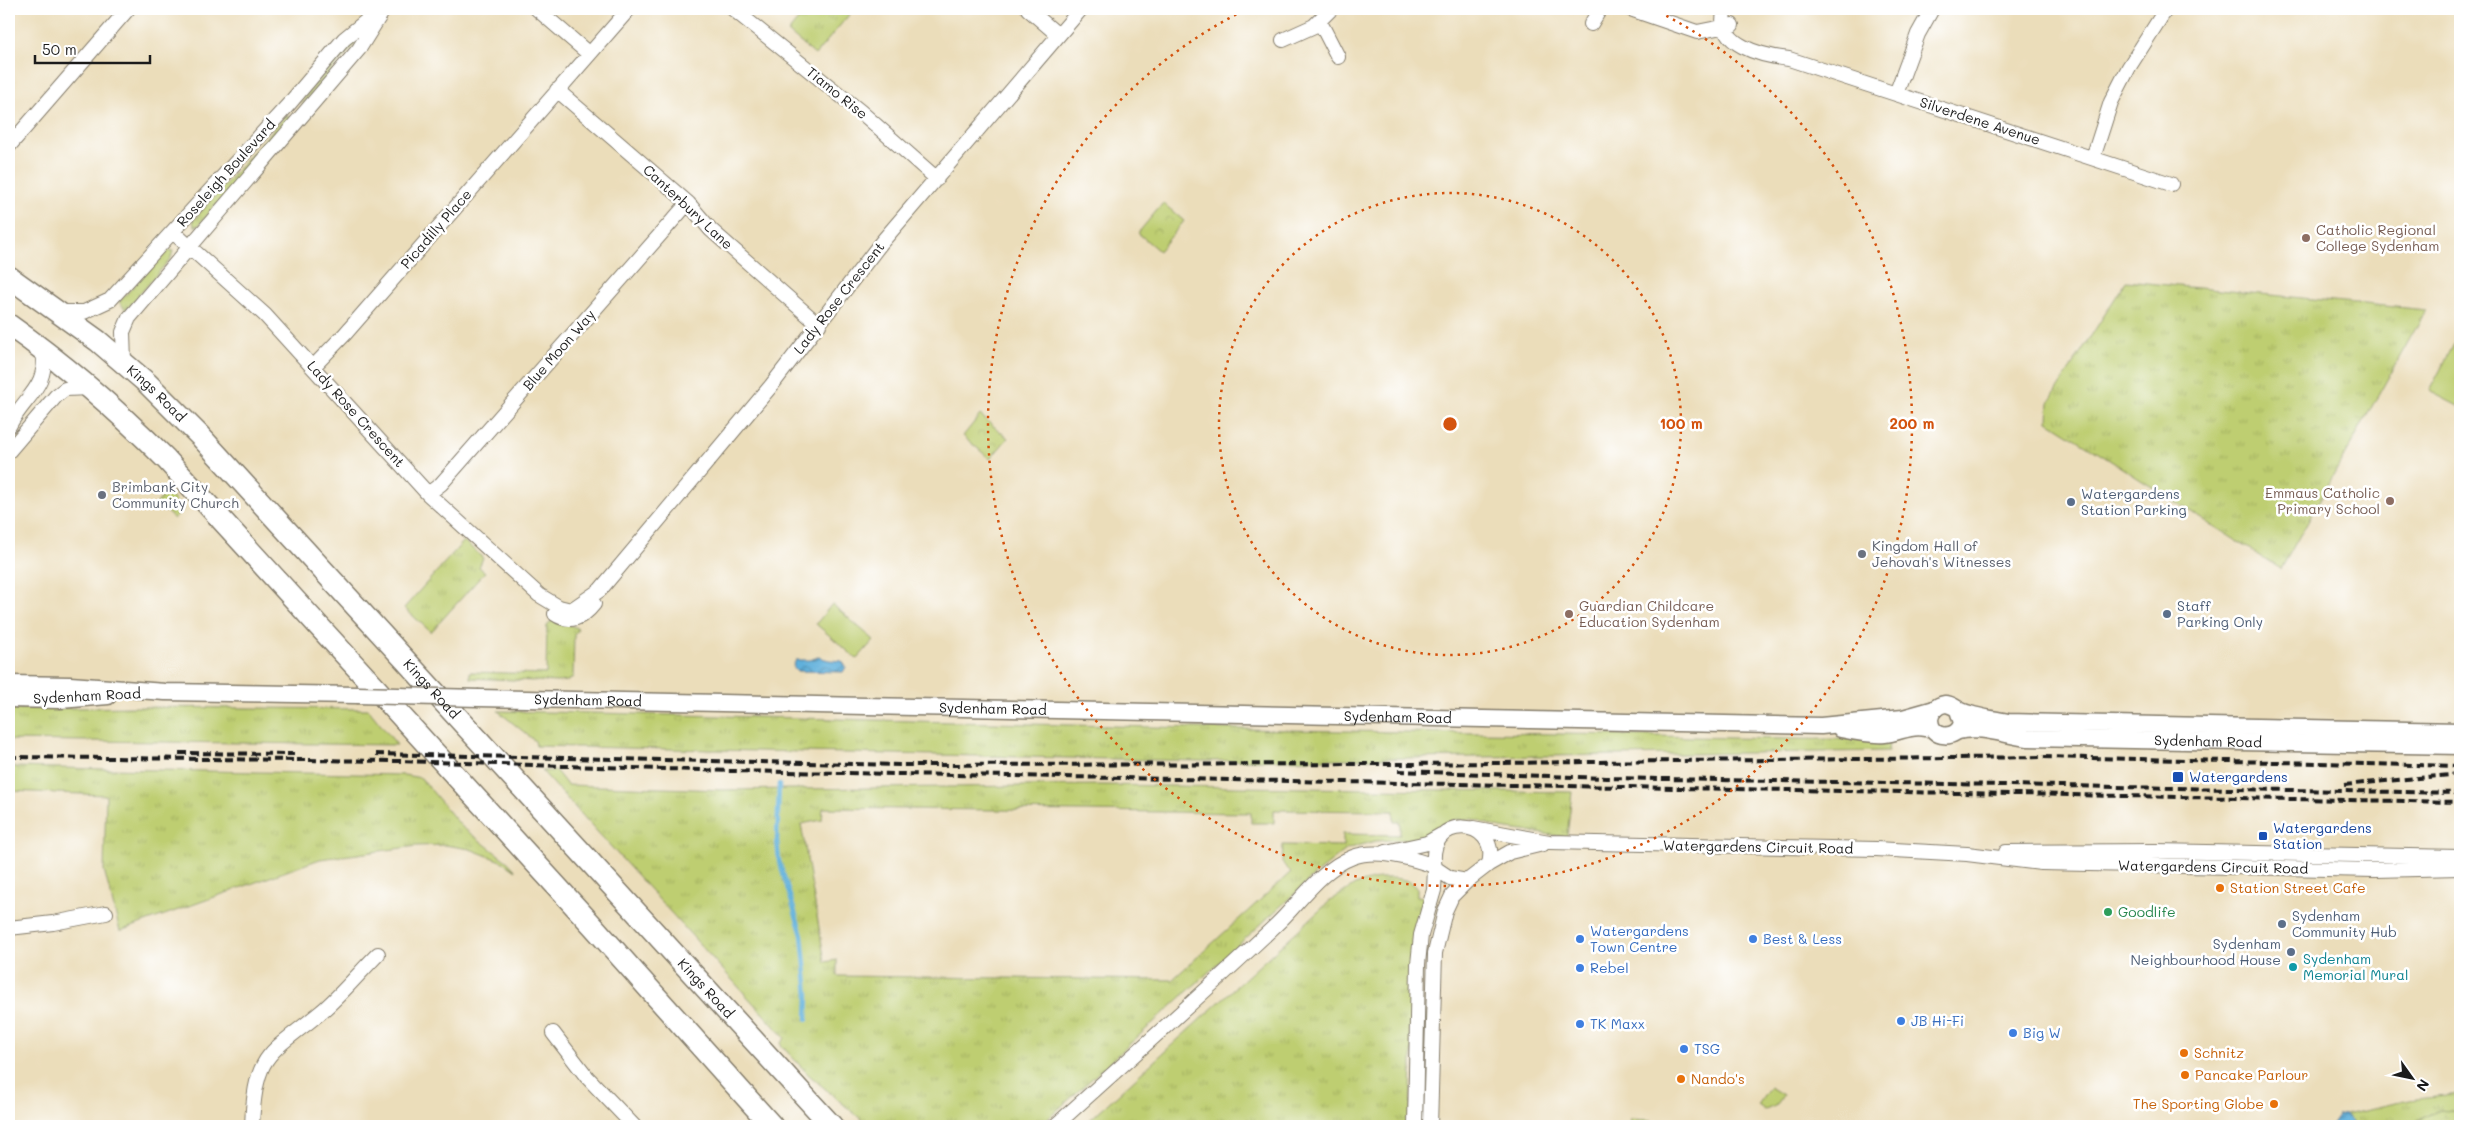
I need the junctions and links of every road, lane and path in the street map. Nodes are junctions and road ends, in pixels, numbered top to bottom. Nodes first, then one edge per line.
1 (128, 9) edge
2 (383, 9) edge
3 (537, 9) edge
4 (629, 9) edge
5 (733, 9) edge
6 (1028, 9) edge
7 (1081, 9) edge
8 (1331, 9) edge
9 (1600, 9) edge
10 (1630, 9) edge
11 (1725, 9) edge
12 (1734, 9) edge
13 (1932, 9) edge
14 (2166, 9) edge
15 (1320, 22) junction
16 (1591, 24) dead end
17 (1729, 26) junction
18 (1058, 35) junction
19 (1283, 40) dead end
20 (589, 54) junction
21 (1338, 57) dead end
22 (557, 90) junction
23 (1896, 94) junction
24 (9, 146) edge
25 (2093, 158) junction
26 (937, 180) junction
27 (2172, 184) dead end
28 (688, 203) junction
29 (173, 232) junction
30 (188, 246) junction
31 (9, 277) edge
32 (59, 312) junction
33 (9, 325) edge
34 (819, 325) junction
35 (43, 349) junction
36 (124, 363) junction
37 (313, 367) junction
38 (91, 388) junction
39 (9, 426) edge
40 (9, 451) edge
41 (428, 494) junction
42 (9, 684) edge
43 (165, 692) junction
44 (9, 699) edge
45 (1935, 709) junction
46 (1958, 710) junction
47 (1821, 726) junction
48 (2224, 726) junction
49 (1934, 730) junction
50 (1958, 731) junction
51 (2460, 731) edge
52 (2229, 742) junction
53 (2460, 746) edge
54 (1473, 828) junction
55 (1444, 833) junction
56 (1549, 842) junction
57 (1376, 854) junction
58 (1967, 854) junction
59 (2460, 857) edge
60 (1489, 864) junction
61 (1435, 867) junction
62 (2460, 868) edge
63 (1467, 881) junction
64 (106, 913) dead end
65 (9, 928) edge
66 (378, 954) dead end
67 (553, 1033) dead end
68 (799, 1090) junction
69 (252, 1126) edge
70 (634, 1126) edge
71 (772, 1126) edge
72 (832, 1126) edge
73 (847, 1126) edge
74 (1055, 1126) edge
75 (1415, 1126) edge
76 (1430, 1126) edge

1 - 24 street
2 - 29 street, Roseleigh Boulevard
2 - 30 street, Roseleigh Boulevard
3 - 20 street
4 - 20 street, Picadilly Place
5 - 26 street, Tiamo Rise
6 - 18 street
7 - 18 street, Lady Rose Crescent
8 - 15 street
9 - 16 street
10 - 17 street
11 - 17 street
12 - 17 street
13 - 23 street
14 - 25 street
15 - 19 street
15 - 21 street
17 - 23 street, Silverdene Avenue
18 - 26 street, Lady Rose Crescent
20 - 22 street, Picadilly Place
22 - 28 street, Canterbury Lane
22 - 37 street, Picadilly Place
23 - 25 street, Silverdene Avenue
25 - 27 street, Silverdene Avenue
26 - 34 street, Lady Rose Crescent
28 - 34 street, Canterbury Lane
28 - 41 street, Blue Moon Way
29 - 30 street, Lady Rose Crescent
29 - 32 street, Roseleigh Boulevard
30 - 36 street, Roseleigh Boulevard
30 - 37 street, Lady Rose Crescent
31 - 32 main road, Kings Road
32 - 36 main road, Kings Road
33 - 35 main road
34 - 41 street, Lady Rose Crescent
35 - 38 main road
35 - 39 street
36 - 68 main road, Kings Road
37 - 41 street, Lady Rose Crescent
38 - 40 street
38 - 71 main road
42 - 43 street, Sydenham Road
43 - 44 street, Sydenham Road
43 - 47 street, Sydenham Road, bridge
45 - 46 street
45 - 47 street, Sydenham Road
45 - 49 street
46 - 48 street, Sydenham Road
46 - 50 street
47 - 49 street, Sydenham Road
48 - 51 street, Sydenham Road
48 - 52 street
49 - 50 street
50 - 52 street, Sydenham Road
52 - 53 street, Sydenham Road
54 - 55 street
54 - 56 street, Watergardens Circuit Road
54 - 60 street
55 - 57 street
55 - 61 street
56 - 58 street, Watergardens Circuit Road
56 - 60 street, Watergardens Circuit Road
57 - 61 street
57 - 74 street
58 - 59 street, Watergardens Circuit Road
58 - 62 street, Watergardens Circuit Road
60 - 63 street
61 - 63 street
61 - 75 street
63 - 76 street
64 - 65 street
66 - 69 street
67 - 70 street
68 - 72 main road, Kings Road
68 - 73 main road

